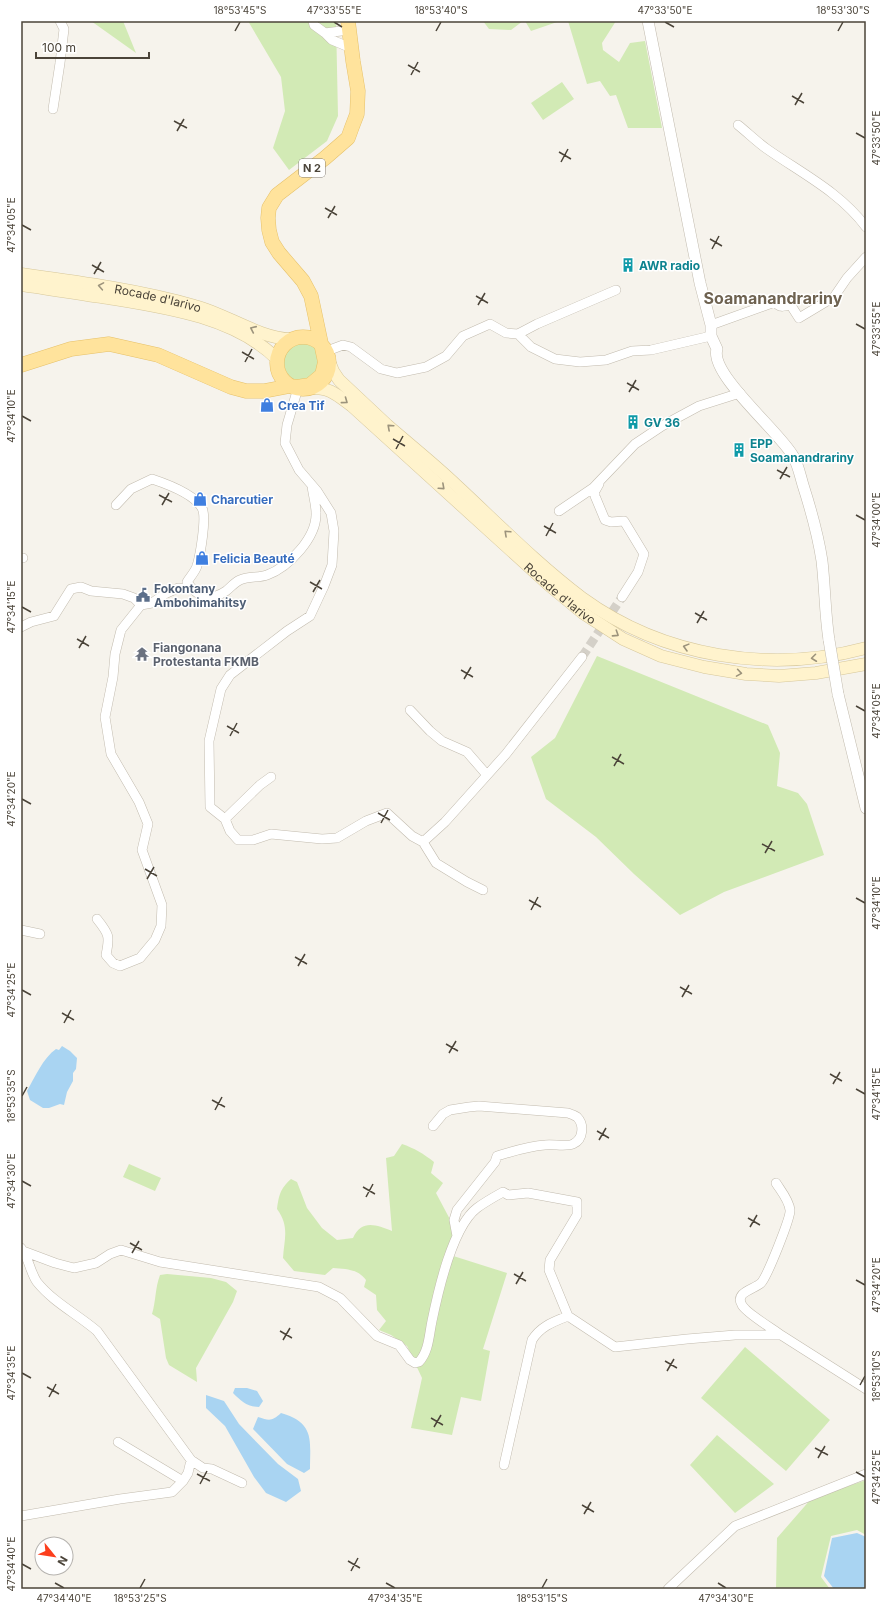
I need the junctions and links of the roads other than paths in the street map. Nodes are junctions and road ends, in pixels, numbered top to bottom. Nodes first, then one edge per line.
1 (60, 21) edge
2 (313, 21) edge
3 (648, 21) edge
4 (348, 26) edge
5 (325, 33) junction
6 (351, 48) junction
7 (53, 109) dead end
8 (738, 125) dead end
9 (866, 227) edge
10 (866, 258) edge
11 (21, 274) edge
12 (21, 285) edge
13 (616, 290) dead end
14 (311, 300) junction
15 (711, 331) junction
16 (518, 334) junction
17 (293, 338) junction
18 (325, 352) junction
19 (21, 364) edge
20 (277, 364) junction
21 (300, 387) junction
22 (253, 391) junction
23 (740, 393) junction
24 (603, 478) junction
25 (311, 485) junction
26 (116, 504) dead end
27 (559, 511) dead end
28 (192, 589) junction
29 (622, 597) tunnel mouth
30 (141, 606) junction
31 (21, 627) edge
32 (866, 648) edge
33 (582, 657) tunnel mouth
34 (866, 664) edge
35 (410, 710) dead end
36 (487, 775) junction
37 (271, 777) dead end
38 (866, 808) edge
39 (225, 819) junction
40 (423, 842) junction
41 (483, 890) dead end
42 (97, 919) dead end
43 (21, 930) edge
44 (40, 934) dead end
45 (433, 1126) dead end
46 (776, 1183) dead end
47 (457, 1236) junction
48 (22, 1250) edge
49 (568, 1316) junction
50 (781, 1335) junction
51 (866, 1389) edge
52 (118, 1442) dead end
53 (191, 1460) junction
54 (504, 1465) dead end
55 (866, 1474) edge
56 (183, 1481) junction
57 (242, 1483) dead end
58 (21, 1516) edge
59 (668, 1589) edge

1 - 7 street
2 - 5 street
3 - 15 street
4 - 5 street
4 - 6 main road, N 2
5 - 6 street
6 - 14 main road, N 2
8 - 9 street
10 - 15 street
17 -> 11 main road, Rocade d'Iarivo
12 - 20 main road, Rocade d'Iarivo
13 - 16 street
14 - 17 main road
14 - 18 main road, N 2
15 - 16 street
15 - 23 street
16 - 18 street
17 - 18 main road
17 - 20 main road
18 - 21 main road, N 2
18 - 21 main road, N 2
32 -> 18 main road, Rocade d'Iarivo
19 - 22 main road, N 2
20 - 21 main road
20 - 22 main road
21 - 22 main road, N 2
21 - 25 street
21 -> 34 main road, Rocade d'Iarivo
23 - 24 street
23 - 38 street, bridge
24 - 27 street
24 - 29 street
25 - 28 street
25 - 39 street
26 - 28 street
28 - 30 street
30 - 31 street
30 - 42 street
33 - 36 street
35 - 36 street
36 - 40 street
37 - 39 street
39 - 40 street
40 - 41 street
43 - 44 street
45 - 47 street
46 - 50 street
47 - 48 street
47 - 49 street
48 - 53 street
49 - 50 street
49 - 54 street
50 - 51 street
52 - 56 street
53 - 56 street
53 - 57 street
55 - 59 street
56 - 58 street

